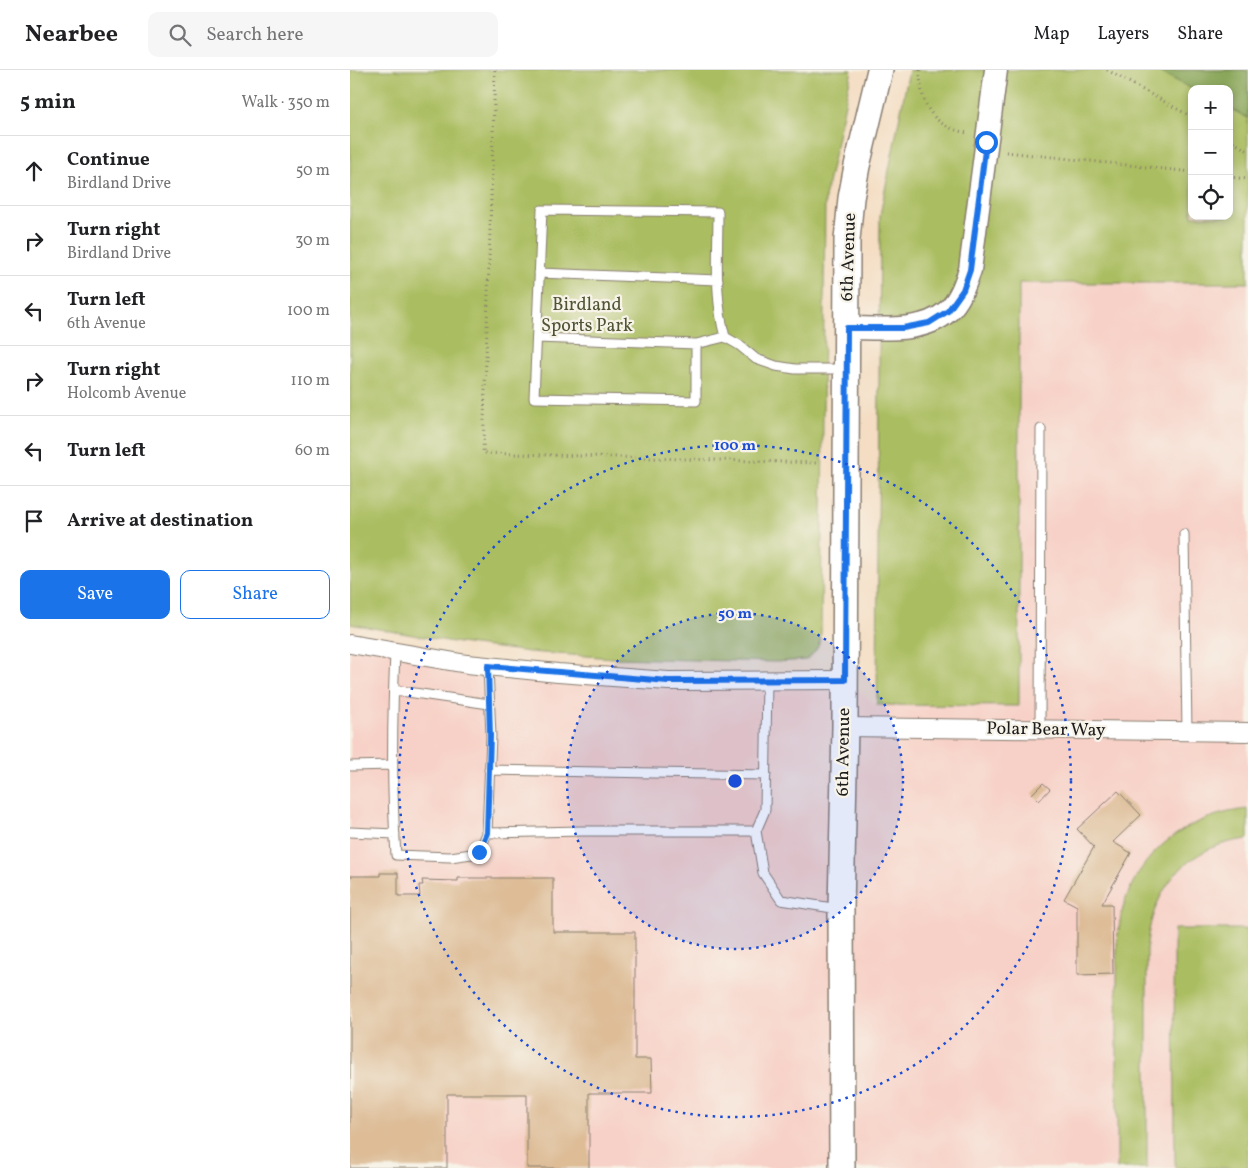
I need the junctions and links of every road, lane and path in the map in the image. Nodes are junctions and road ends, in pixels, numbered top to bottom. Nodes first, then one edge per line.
1 (880, 70) edge
2 (920, 70) edge
3 (996, 70) edge
4 (1107, 70) edge
5 (1188, 115) edge
6 (972, 134) dead end
7 (1233, 142) edge
8 (1002, 151) dead end
9 (1248, 151) edge
10 (1188, 172) edge
11 (1233, 177) edge
12 (1248, 178) edge
13 (539, 273) junction
14 (718, 280) junction
15 (847, 328) junction
16 (725, 337) junction
17 (537, 338) junction
18 (696, 344) junction
19 (847, 369) junction
20 (1041, 429) dead end
21 (1184, 534) dead end
22 (350, 644) edge
23 (395, 653) junction
24 (488, 666) junction
25 (767, 680) junction
26 (845, 680) junction
27 (394, 690) junction
28 (489, 704) junction
29 (845, 727) junction
30 (1040, 730) junction
31 (1187, 732) junction
32 (1248, 732) edge
33 (393, 765) junction
34 (350, 766) edge
35 (489, 770) junction
36 (766, 775) junction
37 (756, 831) junction
38 (350, 832) edge
39 (487, 833) junction
40 (395, 834) junction
41 (840, 909) junction
42 (842, 1168) edge

1 - 15 main road, 6th Avenue
2 - 6 path
3 - 15 street
4 - 5 path
7 - 9 path
8 - 10 path
11 - 12 path
13 - 14 lane
13 - 14 lane
13 - 17 lane
14 - 16 lane
15 - 19 main road, 6th Avenue
16 - 18 lane
16 - 19 lane
17 - 18 lane
17 - 18 lane
19 - 26 main road, 6th Avenue
20 - 30 lane
21 - 31 lane
22 - 23 street
23 - 24 street
23 - 27 lane
24 - 25 street
24 - 28 lane
25 - 26 street
25 - 36 lane
26 - 29 main road, 6th Avenue
27 - 28 lane
27 - 33 lane
28 - 35 lane
29 - 30 street, Polar Bear Way
29 - 41 main road, 6th Avenue
30 - 31 street, Polar Bear Way
31 - 32 street, Polar Bear Way
33 - 34 lane
33 - 40 lane
35 - 36 lane
35 - 39 lane
36 - 37 lane
37 - 39 lane
37 - 41 lane
38 - 40 lane
39 - 40 lane
41 - 42 main road, 6th Avenue

